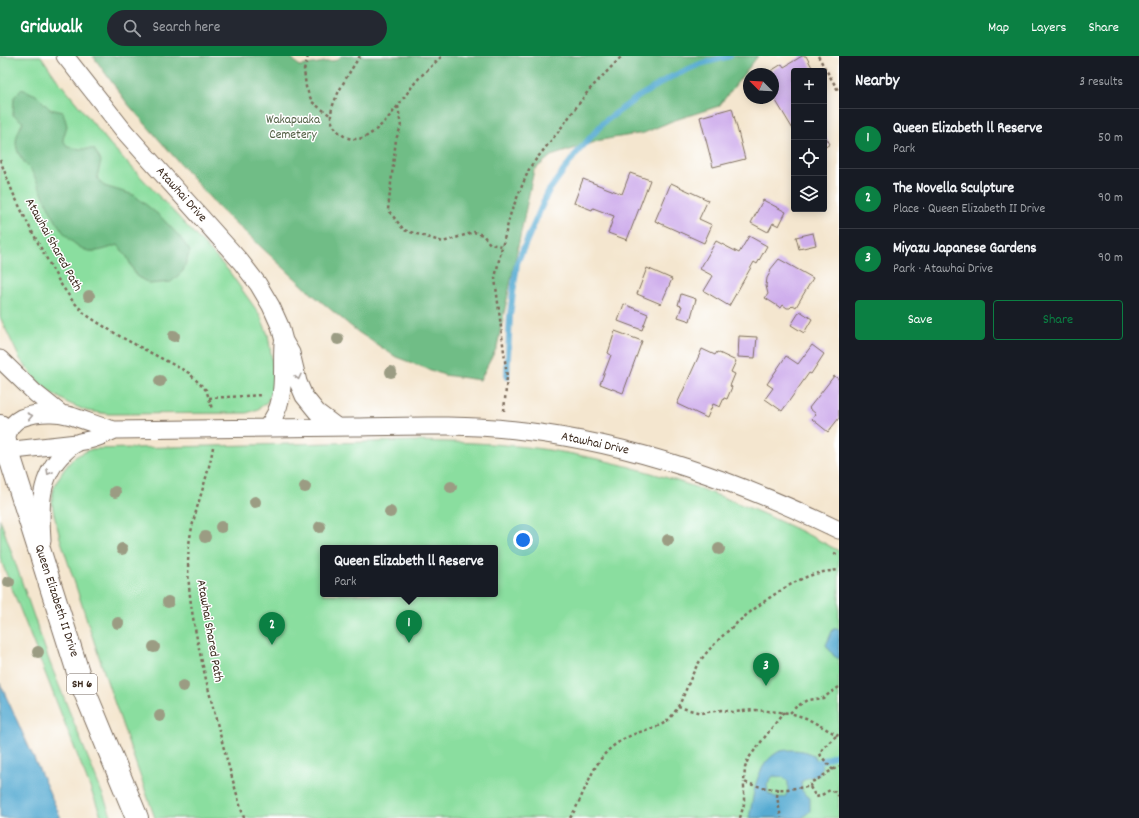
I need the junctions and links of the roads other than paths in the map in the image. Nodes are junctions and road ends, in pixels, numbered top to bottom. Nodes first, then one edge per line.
1 (65, 56) edge
2 (284, 340) junction
3 (0, 359) edge
4 (60, 413) junction
5 (338, 427) junction
6 (266, 428) junction
7 (115, 430) junction
8 (2, 434) edge
9 (77, 443) junction
10 (839, 530) edge
11 (43, 562) junction
12 (137, 818) edge

1 - 2 street, Atawhai Drive
2 -> 5 street, Atawhai Drive
2 - 6 street, Atawhai Drive
3 - 4 street
4 - 7 street
8 -> 4 street
5 - 6 street, Atawhai Drive
5 - 10 street, Atawhai Drive
6 - 7 street, Atawhai Drive
7 - 9 street
8 - 9 street
8 - 11 highway, Queen Elizabeth II Drive / SH 6
9 -> 11 street
11 - 12 highway, Queen Elizabeth II Drive / SH 6

